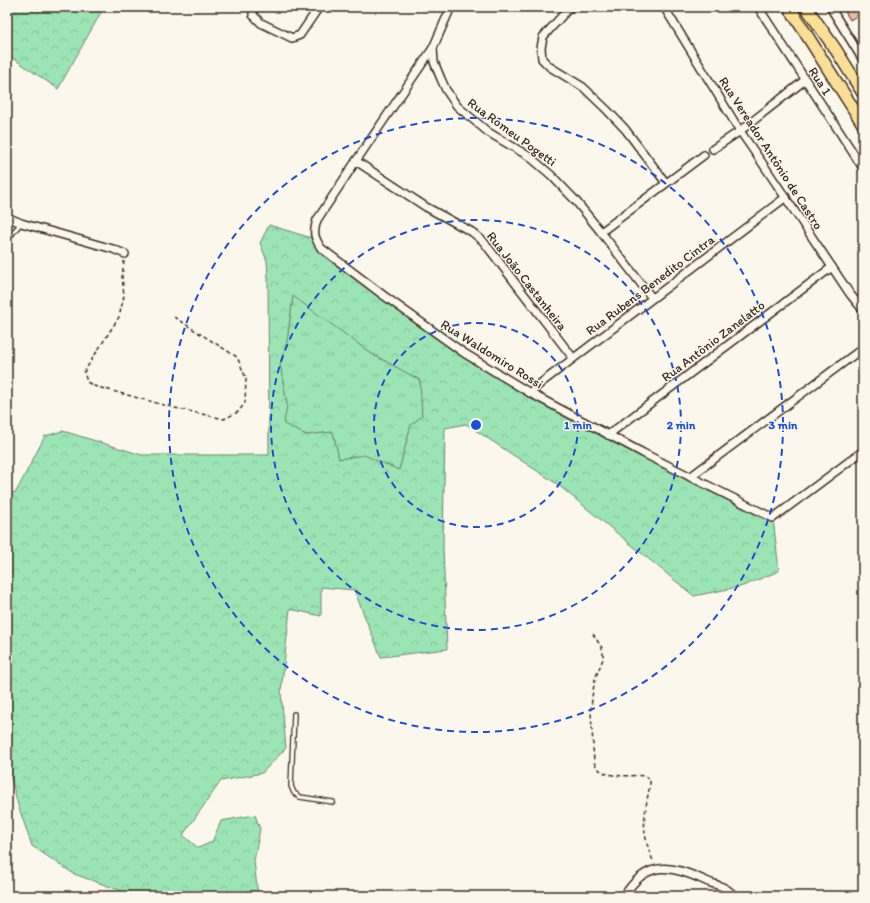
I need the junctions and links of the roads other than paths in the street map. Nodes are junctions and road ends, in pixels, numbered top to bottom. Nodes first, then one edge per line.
1 (253, 7) edge
2 (319, 7) edge
3 (451, 7) edge
4 (570, 7) edge
5 (664, 7) edge
6 (758, 7) edge
7 (789, 7) edge
8 (806, 7) edge
9 (830, 7) edge
10 (433, 48) junction
11 (863, 60) edge
12 (805, 80) junction
13 (863, 93) edge
14 (863, 124) edge
15 (740, 131) junction
16 (713, 149) dead end
17 (704, 155) dead end
18 (356, 161) junction
19 (863, 168) edge
20 (666, 183) junction
21 (786, 197) junction
22 (7, 216) edge
23 (21, 223) junction
24 (601, 232) junction
25 (7, 240) edge
26 (125, 254) road end
27 (832, 267) junction
28 (652, 298) junction
29 (863, 310) edge
30 (863, 348) edge
31 (573, 358) junction
32 (530, 393) junction
33 (608, 434) junction
34 (863, 451) edge
35 (690, 477) junction
36 (294, 714) dead end
37 (333, 802) dead end
38 (624, 896) edge
39 (736, 896) edge

1 - 2 street
3 - 10 street
4 - 20 street
5 - 15 street, Rua Vereador Antônio de Castro
6 - 12 street, Rua 1
7 - 14 main road
8 - 13 main road
9 - 11 street
10 - 18 street, Rua Waldomiro Rossi
10 - 24 street, Rua Romeu Pogetti
12 - 15 street
12 - 19 street, Rua 1
15 - 16 street
15 - 21 street, Rua Vereador Antônio de Castro
17 - 20 street
18 - 31 street, Rua João Castanheira
18 - 32 street, Rua Waldomiro Rossi
20 - 24 street
21 - 27 street, Rua Vereador Antônio de Castro
21 - 28 street, Rua Rubens Benedito Cintra
22 - 23 street
23 - 25 lane
23 - 26 street
24 - 28 street, Rua Romeu Pogetti
27 - 29 street, Rua Vereador Antônio de Castro
27 - 33 street, Rua Antônio Zanelatto
28 - 31 street, Rua Rubens Benedito Cintra
30 - 35 street
31 - 32 street, Rua Rubens Benedito Cintra
32 - 33 street, Rua Waldomiro Rossi
33 - 35 street, Rua Waldomiro Rossi
34 - 35 street, Rua Waldomiro Rossi
36 - 37 lane
38 - 39 street

